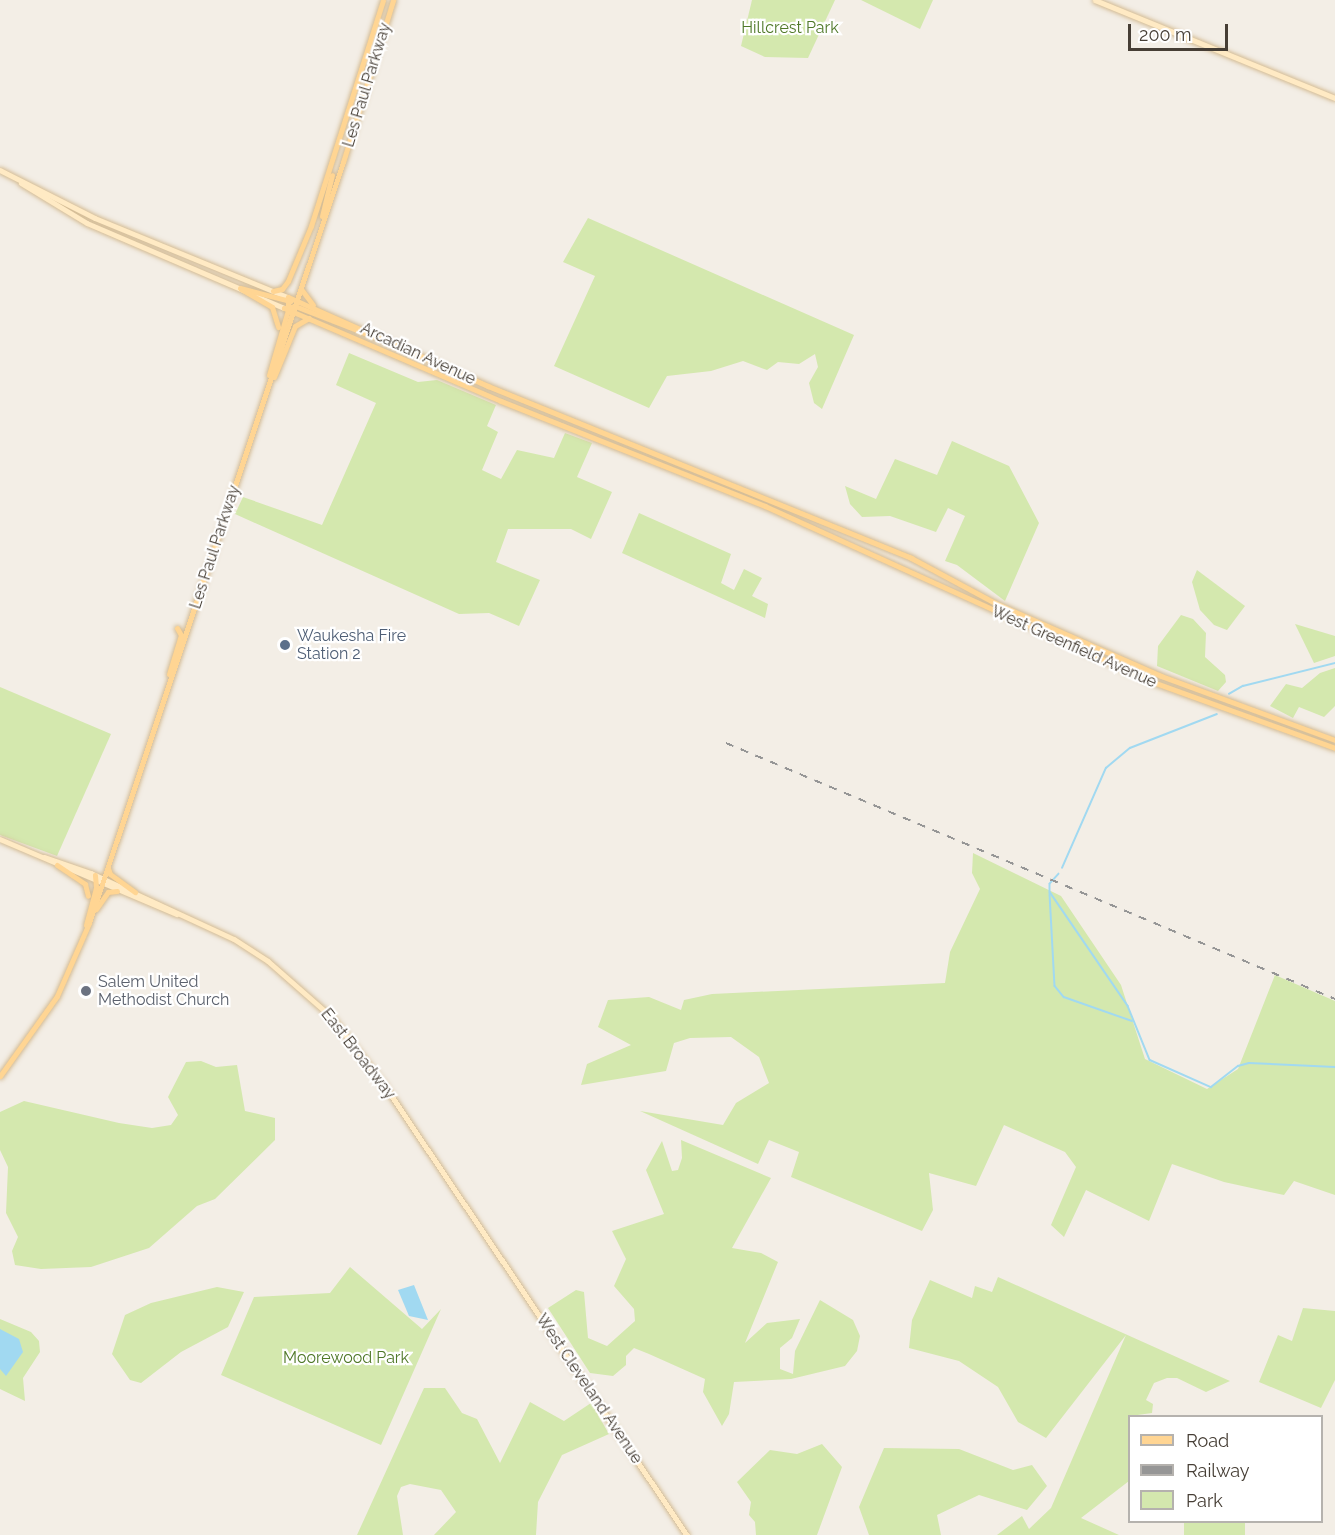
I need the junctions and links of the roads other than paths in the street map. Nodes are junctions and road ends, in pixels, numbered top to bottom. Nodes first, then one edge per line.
1 (383, 0) edge
2 (394, 0) edge
3 (1095, 0) edge
4 (372, 38) junction
5 (1335, 98) edge
6 (355, 123) junction
7 (334, 155) junction
8 (0, 170) edge
9 (16, 178) junction
10 (81, 212) junction
11 (79, 218) junction
12 (313, 249) junction
13 (231, 285) junction
14 (240, 288) junction
15 (263, 288) junction
16 (301, 288) junction
17 (273, 291) junction
18 (291, 304) junction
19 (319, 310) junction
20 (309, 318) junction
21 (278, 327) dead end
22 (382, 338) junction
23 (266, 392) junction
24 (743, 489) junction
25 (740, 496) junction
26 (824, 522) joint
27 (820, 531) joint
28 (177, 628) dead end
29 (167, 690) junction
30 (1263, 715) junction
31 (1260, 723) junction
32 (1335, 740) edge
33 (1335, 748) edge
34 (0, 839) edge
35 (44, 858) junction
36 (57, 865) junction
37 (108, 866) junction
38 (98, 880) junction
39 (117, 891) junction
40 (135, 892) junction
41 (88, 896) dead end
42 (178, 914) junction
43 (91, 918) junction
44 (84, 936) junction
45 (0, 1076) edge
46 (490, 1244) joint
47 (687, 1535) edge

1 - 4 main road, Les Paul Parkway
2 - 6 main road, Les Paul Parkway
3 - 5 main road
4 - 6 main road
4 - 7 main road, Les Paul Parkway
6 - 12 main road, Les Paul Parkway
7 - 12 main road
7 - 17 main road, Les Paul Parkway
8 - 9 main road, Arcadian Avenue
9 - 10 main road, Arcadian Avenue
9 - 11 main road, Arcadian Avenue
10 - 11 main road
10 - 15 main road, Arcadian Avenue
11 - 13 main road, Arcadian Avenue
12 - 16 main road, Les Paul Parkway
13 - 14 main road, Arcadian Avenue
13 - 15 main road
14 - 18 main road
14 - 21 main road
15 - 17 main road, Arcadian Avenue
16 - 18 main road, Les Paul Parkway
16 - 19 main road
17 - 18 main road, Arcadian Avenue
18 - 19 main road, Arcadian Avenue
18 - 20 main road, Arcadian Avenue
18 - 22 main road
18 - 23 main road, Les Paul Parkway
19 - 22 main road, Arcadian Avenue
20 - 23 main road
20 - 25 main road, Arcadian Avenue
22 - 24 main road, Arcadian Avenue
23 - 29 main road, Les Paul Parkway
24 - 25 main road
24 - 26 main road, Arcadian Avenue
25 - 27 main road, Arcadian Avenue
26 - 30 main road, West Greenfield Avenue
27 - 31 main road, West Greenfield Avenue
28 - 29 main road
29 - 37 main road, Les Paul Parkway
30 - 31 main road
30 - 32 main road, West Greenfield Avenue
31 - 33 main road, West Greenfield Avenue
34 - 35 main road, East Broadway
35 - 36 main road, East Broadway
35 - 38 main road, East Broadway
36 - 38 main road, East Broadway
36 - 41 main road
37 - 38 main road, Les Paul Parkway
37 - 40 main road
38 - 39 main road, East Broadway
38 - 40 main road, East Broadway
38 - 43 main road, Les Paul Parkway
38 - 44 main road
39 - 42 main road, East Broadway
39 - 43 main road
40 - 42 main road, East Broadway
42 - 46 main road, East Broadway
43 - 44 main road, Les Paul Parkway
44 - 45 main road, Les Paul Parkway
46 - 47 main road, West Cleveland Avenue

